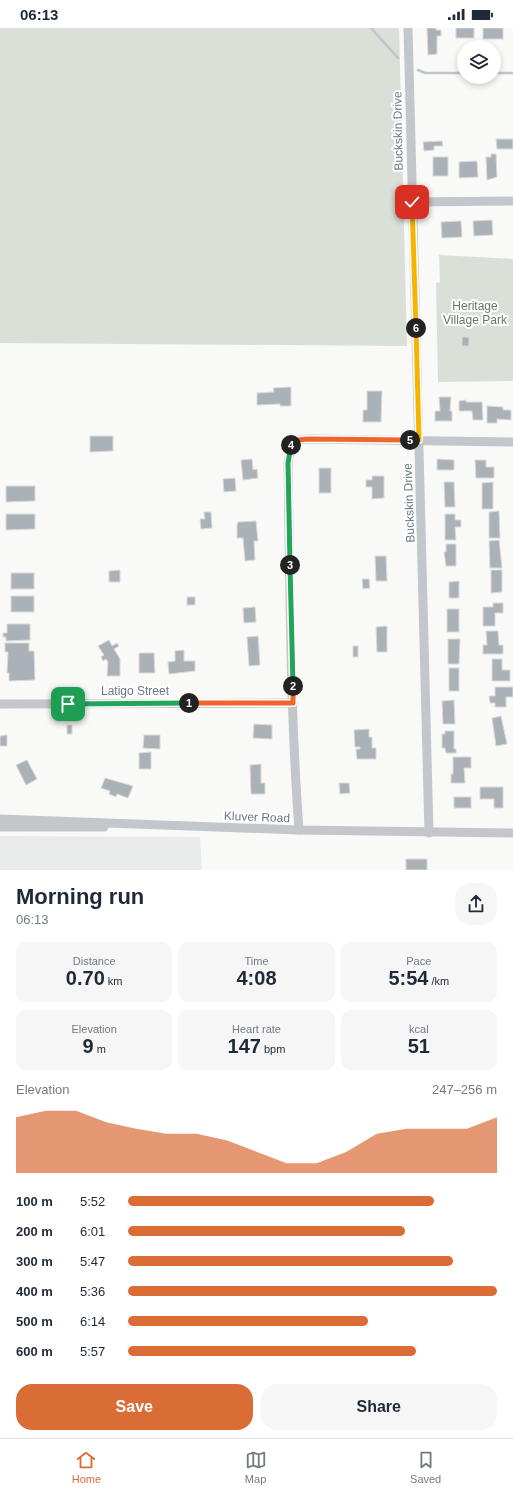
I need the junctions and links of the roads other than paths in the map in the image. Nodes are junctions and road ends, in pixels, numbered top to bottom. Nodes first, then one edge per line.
1 (408, 28) edge
2 (513, 201) edge
3 (412, 202) junction
4 (419, 440) junction
5 (513, 442) edge
6 (293, 703) junction
7 (0, 704) edge
8 (0, 819) edge
9 (127, 823) junction
10 (0, 827) edge
11 (300, 830) junction
12 (429, 833) junction
13 (513, 833) edge

1 - 3 street, Buckskin Drive
2 - 3 street
3 - 4 street, Buckskin Drive
4 - 5 street
4 - 6 street
4 - 12 street, Buckskin Drive
6 - 7 street, Latigo Street
6 - 11 street
8 - 9 street, Kluver Road
9 - 10 street
9 - 11 street, Kluver Road
11 - 12 street, Kluver Road
12 - 13 street, Kluver Road

